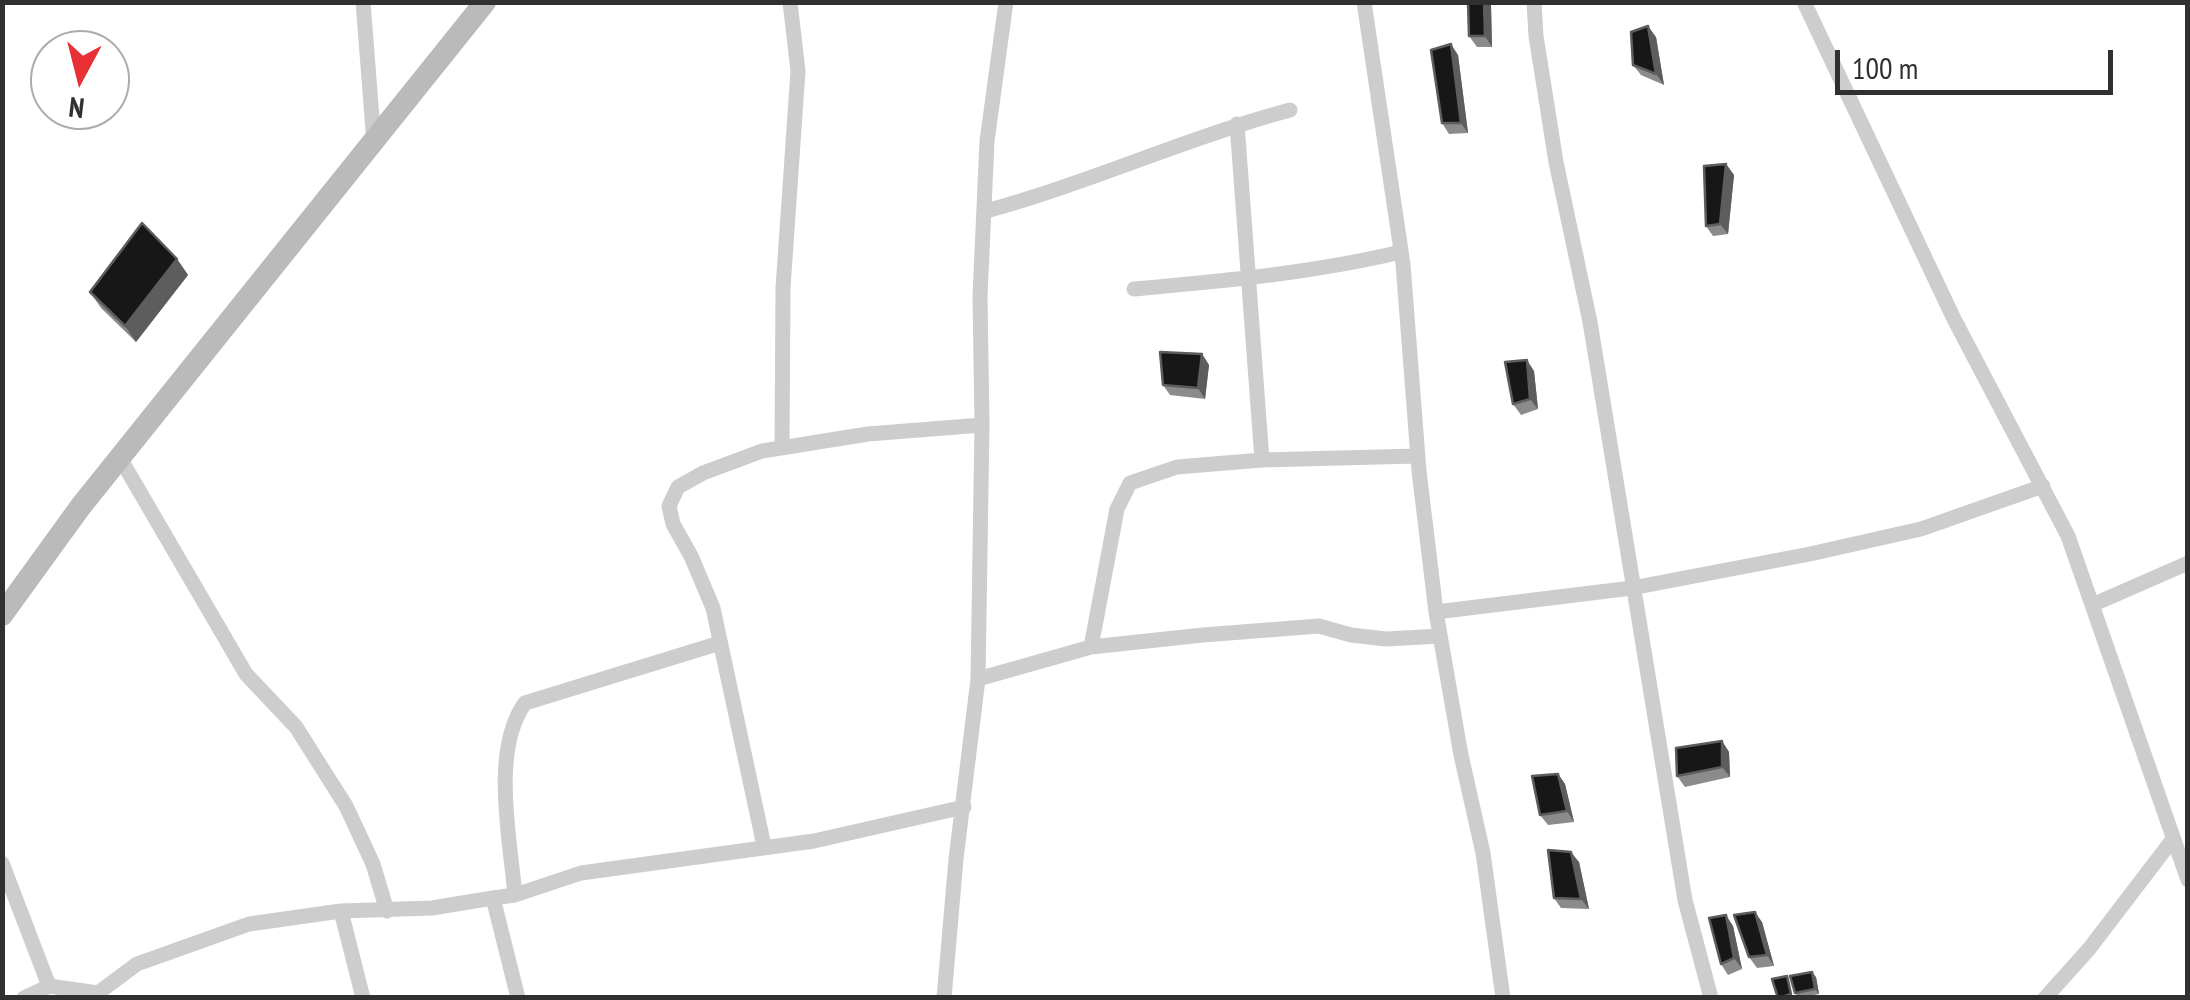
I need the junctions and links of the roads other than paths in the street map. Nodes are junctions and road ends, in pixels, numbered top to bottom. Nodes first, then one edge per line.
1 (364, 2) edge
2 (485, 2) edge
3 (790, 2) edge
4 (1006, 2) edge
5 (1364, 2) edge
6 (1534, 2) edge
7 (1804, 2) edge
8 (1290, 110) dead end
9 (1237, 124) junction
10 (374, 144) junction
11 (986, 211) junction
12 (1401, 252) junction
13 (1250, 279) junction
14 (1134, 289) dead end
15 (982, 425) junction
16 (782, 448) junction
17 (1418, 456) junction
18 (120, 458) junction
19 (1262, 460) junction
20 (2043, 486) junction
21 (2188, 563) edge
22 (1632, 588) junction
23 (2092, 605) junction
24 (1436, 612) junction
25 (2, 615) edge
26 (1440, 636) junction
27 (720, 643) junction
28 (1091, 647) junction
29 (978, 679) junction
30 (964, 807) junction
31 (2173, 839) junction
32 (764, 846) junction
33 (2, 863) edge
34 (2188, 880) edge
35 (515, 894) junction
36 (494, 898) junction
37 (340, 911) junction
38 (387, 912) junction
39 (49, 986) junction
40 (100, 995) edge
41 (24, 998) edge
42 (363, 998) edge
43 (518, 998) edge
44 (944, 998) edge
45 (1503, 998) edge
46 (1711, 998) edge
47 (2045, 998) edge

1 - 10 street
2 - 10 street
3 - 16 street
4 - 11 street
5 - 12 street
6 - 22 street
7 - 20 street
8 - 9 street
9 - 11 street
9 - 13 street
10 - 18 street
11 - 15 street
12 - 13 street
12 - 17 street
13 - 14 street
13 - 19 street
15 - 16 street
15 - 29 street
16 - 27 street
17 - 19 street
17 - 24 street
18 - 25 street
18 - 38 street
19 - 28 street
20 - 22 street
20 - 23 street
21 - 23 street
22 - 24 street
22 - 46 street
23 - 31 street
24 - 26 street
26 - 28 street
26 - 45 street
27 - 32 street
27 - 35 street
28 - 29 street
29 - 30 street
30 - 32 street
30 - 44 street
31 - 34 street
31 - 47 street
32 - 35 street
33 - 39 street
35 - 36 street
36 - 38 street
36 - 43 street
37 - 38 street
37 - 40 street
37 - 42 street
39 - 40 street
39 - 41 street

